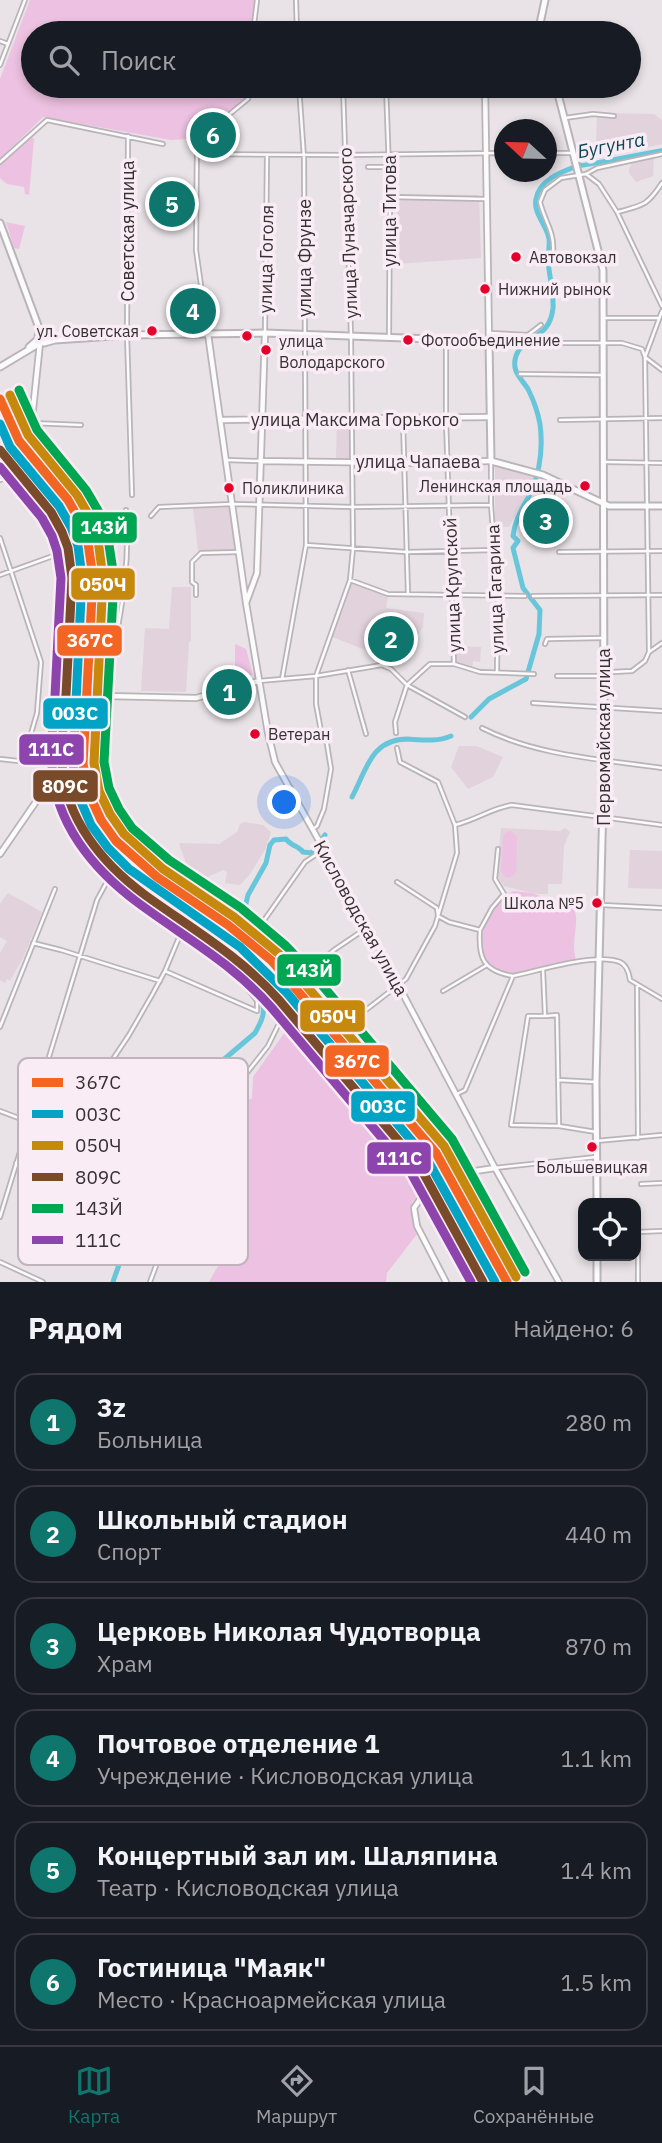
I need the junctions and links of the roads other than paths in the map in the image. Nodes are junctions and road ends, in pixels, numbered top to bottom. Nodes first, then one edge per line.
1 (25, 0) edge
2 (257, 0) edge
3 (296, 0) edge
4 (545, 0) edge
5 (254, 21) edge
6 (297, 21) edge
7 (541, 21) edge
8 (0, 41) edge
9 (8, 44) junction
10 (0, 65) edge
11 (247, 98) edge
12 (300, 98) edge
13 (343, 98) edge
14 (387, 98) edge
15 (485, 98) edge
16 (559, 98) edge
17 (614, 116) dead end
18 (563, 118) junction
19 (128, 136) junction
20 (163, 144) dead end
21 (571, 152) junction
22 (485, 153) junction
23 (494, 153) edge
24 (557, 153) edge
25 (197, 154) junction
26 (389, 154) junction
27 (662, 154) edge
28 (267, 155) junction
29 (304, 155) junction
30 (345, 155) junction
31 (0, 162) edge
32 (368, 167) dead end
33 (389, 167) junction
34 (577, 174) junction
35 (586, 174) junction
36 (662, 183) edge
37 (390, 197) junction
38 (486, 199) junction
39 (617, 212) junction
40 (0, 223) edge
41 (553, 253) dead end
42 (662, 306) edge
43 (662, 312) edge
44 (604, 318) junction
45 (659, 318) junction
46 (541, 326) dead end
47 (265, 333) junction
48 (489, 333) junction
49 (208, 334) junction
50 (305, 334) junction
51 (127, 335) junction
52 (351, 336) junction
53 (388, 337) junction
54 (446, 339) junction
55 (41, 340) junction
56 (489, 341) junction
57 (549, 343) dead end
58 (602, 344) junction
59 (645, 357) junction
60 (0, 367) edge
61 (662, 370) edge
62 (520, 374) dead end
63 (603, 375) junction
64 (490, 417) junction
65 (352, 418) junction
66 (662, 418) edge
67 (403, 419) junction
68 (446, 419) junction
69 (604, 419) junction
70 (646, 419) junction
71 (220, 420) junction
72 (261, 420) junction
73 (306, 420) junction
74 (560, 420) dead end
75 (30, 423) junction
76 (81, 425) dead end
77 (0, 437) edge
78 (226, 460) junction
79 (260, 461) junction
80 (306, 461) junction
81 (492, 461) junction
82 (353, 462) junction
83 (448, 462) junction
84 (603, 462) junction
85 (646, 462) junction
86 (404, 463) junction
87 (662, 463) edge
88 (23, 471) junction
89 (0, 480) edge
90 (132, 495) dead end
91 (603, 503) junction
92 (232, 504) junction
93 (259, 505) junction
94 (492, 505) junction
95 (305, 506) junction
96 (450, 506) junction
97 (647, 506) junction
98 (662, 506) edge
99 (353, 507) junction
100 (405, 507) junction
101 (126, 510) dead end
102 (151, 516) dead end
103 (0, 538) edge
104 (306, 545) junction
105 (69, 548) junction
106 (353, 549) junction
107 (496, 550) junction
108 (647, 550) junction
109 (451, 551) junction
110 (603, 551) junction
111 (662, 551) edge
112 (64, 552) junction
113 (239, 552) junction
114 (406, 552) junction
115 (559, 552) dead end
116 (69, 553) junction
117 (12, 570) junction
118 (242, 573) junction
119 (257, 573) junction
120 (0, 575) edge
121 (349, 580) junction
122 (603, 594) junction
123 (648, 594) junction
124 (196, 595) dead end
125 (408, 595) junction
126 (452, 595) junction
127 (662, 595) edge
128 (524, 596) dead end
129 (533, 596) dead end
130 (498, 597) junction
131 (246, 603) junction
132 (604, 638) junction
133 (662, 643) edge
134 (545, 644) dead end
135 (113, 652) junction
136 (649, 652) junction
137 (454, 664) junction
138 (348, 670) junction
139 (498, 672) junction
140 (534, 674) dead end
141 (316, 676) junction
142 (557, 676) dead end
143 (604, 676) junction
144 (282, 679) junction
145 (259, 681) junction
146 (407, 685) junction
147 (107, 696) junction
148 (533, 703) dead end
149 (604, 709) junction
150 (662, 711) edge
151 (465, 717) dead end
152 (482, 728) dead end
153 (396, 733) dead end
154 (366, 734) dead end
155 (397, 748) dead end
156 (0, 759) edge
157 (23, 761) junction
158 (604, 761) junction
159 (662, 768) edge
160 (63, 797) dead end
161 (603, 819) junction
162 (455, 825) junction
163 (662, 825) edge
164 (313, 829) junction
165 (324, 849) junction
166 (498, 849) dead end
167 (0, 854) edge
168 (117, 863) junction
169 (397, 882) dead end
170 (55, 889) dead end
171 (601, 904) junction
172 (662, 908) edge
173 (188, 916) junction
174 (438, 916) junction
175 (368, 927) junction
176 (480, 930) junction
177 (33, 943) junction
178 (245, 944) dead end
179 (79, 956) junction
180 (599, 958) junction
181 (487, 965) junction
182 (543, 970) junction
183 (165, 971) junction
184 (513, 976) junction
185 (299, 980) junction
186 (160, 981) junction
187 (399, 986) junction
188 (636, 986) junction
189 (443, 991) dead end
190 (291, 999) junction
191 (662, 999) edge
192 (545, 1016) junction
193 (0, 1027) edge
194 (340, 1030) junction
195 (48, 1058) edge
196 (114, 1058) edge
197 (248, 1072) edge
198 (558, 1080) junction
199 (596, 1082) junction
200 (457, 1094) junction
201 (0, 1111) edge
202 (18, 1118) edge
203 (559, 1126) junction
204 (596, 1132) junction
205 (662, 1135) edge
206 (638, 1138) junction
207 (596, 1141) junction
208 (18, 1157) edge
209 (596, 1157) junction
210 (16, 1163) joint
211 (495, 1168) junction
212 (462, 1173) junction
213 (662, 1183) edge
214 (641, 1184) dead end
215 (434, 1188) junction
216 (597, 1198) edge
217 (0, 1217) edge
218 (641, 1232) edge
219 (662, 1232) edge
220 (597, 1261) edge
221 (638, 1261) edge
222 (0, 1262) edge
223 (156, 1265) edge
224 (43, 1282) edge
225 (150, 1282) edge
226 (446, 1282) edge
227 (559, 1282) edge
228 (597, 1282) edge
229 (638, 1282) edge

1 - 9 street
2 - 5 street
3 - 6 street
4 - 7 main road
8 - 9 street
9 - 10 street
11 - 25 street
12 - 29 street, улица Фрунзе
13 - 30 street, улица Луначарского
14 - 26 street, улица Титова
15 - 22 street, улица Гагарина
16 - 18 main road, Первомайская улица
17 - 18 street
18 - 21 main road, Первомайская улица
19 - 20 street
19 - 31 street
19 - 51 street, Советская улица
21 - 24 street
21 - 34 main road, Первомайская улица
22 - 23 street
22 - 26 street
22 - 38 street, улица Гагарина
25 - 28 street
25 - 49 street, Кисловодская улица
26 - 30 street
26 - 33 street, улица Титова
27 - 35 street
28 - 29 street
28 - 47 street, улица Гоголя
29 - 30 street
29 - 50 street, улица Фрунзе
30 - 52 street, улица Луначарского
32 - 33 street
33 - 37 street, улица Титова
34 - 35 street
34 - 41 street
34 - 44 main road, Первомайская улица
35 - 39 street
36 - 39 street
37 - 38 street
37 - 53 street, улица Титова
38 - 48 street, улица Гагарина
39 - 42 street
40 - 55 main road
43 - 45 street
44 - 45 street
44 - 58 main road, Первомайская улица
45 - 59 street
46 - 48 street
47 - 49 main road
47 - 50 main road
47 - 72 street, улица Гоголя
48 - 56 street, улица Гагарина
49 - 51 main road
49 - 71 street, Кисловодская улица
50 - 52 main road
50 - 73 street, улица Фрунзе
51 - 55 main road
51 - 90 street, Советская улица
52 - 53 main road
52 - 65 street, улица Луначарского
53 - 54 main road
54 - 56 main road
54 - 68 street, улица Крупской
55 - 60 main road
55 - 75 street
56 - 64 main road, улица Гагарина
57 - 58 street
58 - 59 street
58 - 63 main road, Первомайская улица
59 - 61 street
59 - 70 street
62 - 63 street
63 - 69 main road, Первомайская улица
64 - 68 street, улица Максима Горького
64 - 81 main road, улица Гагарина
65 - 67 street, улица Максима Горького
65 - 73 street, улица Максима Горького
65 - 82 street, улица Луначарского
66 - 70 street
67 - 68 street, улица Максима Горького
67 - 86 street
68 - 83 street, улица Крупской
69 - 70 street
69 - 74 street
69 - 84 main road, Первомайская улица
70 - 85 street
71 - 72 street, улица Максима Горького
71 - 78 street, Кисловодская улица
72 - 73 street, улица Максима Горького
72 - 79 street, улица Гоголя
73 - 80 street, улица Фрунзе
75 - 76 street
75 - 135 street
77 - 88 street
78 - 79 street, улица Чапаева
78 - 92 street, Кисловодская улица
79 - 80 street, улица Чапаева
79 - 93 street, улица Гоголя
80 - 82 street, улица Чапаева
80 - 95 street, улица Фрунзе
81 - 83 street, улица Чапаева
81 - 91 main road, улица Чапаева
81 - 94 street, улица Гагарина
82 - 86 street, улица Чапаева
82 - 99 street, улица Луначарского
83 - 86 street, улица Чапаева
83 - 96 street, улица Крупской
84 - 85 street
84 - 91 main road, Первомайская улица
85 - 87 street
85 - 97 street
86 - 100 street
88 - 89 street
88 - 105 street
91 - 97 main road, улица Чапаева
91 - 110 main road, Первомайская улица
92 - 93 street
92 - 102 street
92 - 113 street, Кисловодская улица
93 - 95 street
93 - 119 street, улица Гоголя
94 - 96 street
94 - 107 street, улица Гагарина
95 - 99 street
95 - 104 street, улица Фрунзе
96 - 100 street
96 - 109 street, улица Крупской
97 - 98 main road, улица Чапаева
97 - 108 street
99 - 100 street
99 - 106 street, улица Луначарского
100 - 114 street
101 - 135 street
103 - 117 street
104 - 106 street
104 - 144 street, улица Фрунзе
105 - 112 street
105 - 116 street
106 - 114 street
106 - 121 street, улица Луначарского
107 - 109 street
107 - 130 street, улица Гагарина
108 - 110 street
108 - 111 street
108 - 123 street
109 - 114 street
109 - 126 street, улица Крупской
110 - 115 street
110 - 122 main road, Первомайская улица
112 - 116 street
112 - 117 street
113 - 118 street, Кисловодская улица
113 - 124 street
114 - 125 street
116 - 157 street
117 - 120 street
117 - 157 street
118 - 119 street
118 - 131 street, Кисловодская улица
119 - 131 street, улица Гоголя
121 - 125 street
121 - 141 street, улица Луначарского
122 - 123 street
122 - 129 street
122 - 132 main road, Первомайская улица
123 - 127 street
123 - 136 street
125 - 126 street
126 - 130 street
126 - 137 street, улица Крупской
128 - 130 street
130 - 139 street, улица Гагарина
131 - 145 street, Кисловодская улица
132 - 134 street
132 - 143 main road, Первомайская улица
133 - 136 street
135 - 147 street
136 - 143 street
137 - 139 street
137 - 146 street
138 - 141 street
138 - 146 street
138 - 154 street
139 - 140 street
141 - 144 street
141 - 164 street, улица Луначарского
142 - 143 street
143 - 149 main road, Первомайская улица
144 - 145 street
145 - 147 street
145 - 164 street, Кисловодская улица
146 - 151 street
146 - 153 street
147 - 167 street
148 - 149 street
149 - 150 street
149 - 158 main road, Первомайская улица
152 - 158 street
155 - 162 street
156 - 157 street
158 - 159 street
158 - 161 main road, Первомайская улица
160 - 168 street
161 - 162 street
161 - 163 street
161 - 171 main road, Первомайская улица
162 - 174 street
164 - 165 street, Кисловодская улица
165 - 175 street, Кисловодская улица
165 - 185 street
166 - 176 street
168 - 173 street
168 - 179 street
169 - 174 street
170 - 177 street
171 - 172 street
171 - 180 main road, Первомайская улица
173 - 183 street
173 - 183 street
174 - 176 street
174 - 187 street
175 - 185 street
175 - 187 street, Кисловодская улица
176 - 181 street
177 - 179 street
177 - 193 street
178 - 190 street
179 - 186 street
179 - 195 street
180 - 182 street
180 - 188 street
180 - 199 main road, Первомайская улица
181 - 184 street
181 - 189 street
182 - 184 street
182 - 192 street
183 - 186 street
184 - 200 street
185 - 194 street
186 - 196 street
187 - 194 street
187 - 200 street, Кисловодская улица
188 - 191 street
188 - 206 street
190 - 197 street
190 - 215 street
192 - 198 street
192 - 203 street
194 - 212 street
198 - 199 street
198 - 203 street
199 - 204 main road, Первомайская улица
200 - 211 street, Кисловодская улица
201 - 202 street
203 - 204 street
204 - 207 main road, Первомайская улица
205 - 206 street
206 - 207 street
207 - 209 main road, Первомайская улица
208 - 210 street
209 - 211 street
209 - 216 main road, Первомайская улица
210 - 217 street
211 - 212 street
211 - 227 street, Кисловодская улица
212 - 215 street
213 - 214 street
215 - 226 street
218 - 219 street
220 - 228 main road
221 - 229 street
222 - 224 street
223 - 225 street

